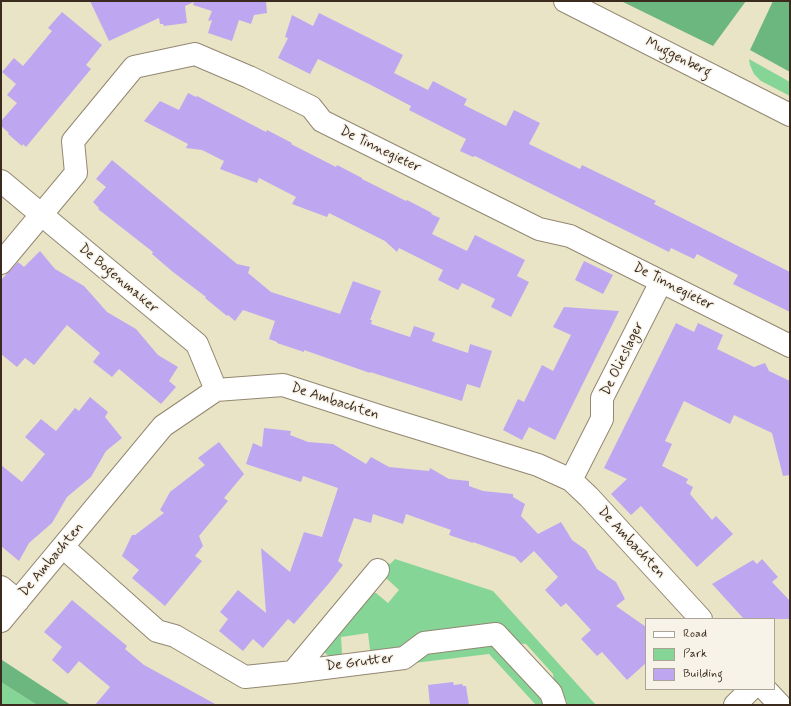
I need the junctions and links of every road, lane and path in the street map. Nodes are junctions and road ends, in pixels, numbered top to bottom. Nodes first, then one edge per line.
1 (565, 1) edge
2 (790, 115) edge
3 (1, 181) edge
4 (41, 214) junction
5 (1, 263) edge
6 (661, 282) junction
7 (790, 346) edge
8 (216, 390) junction
9 (571, 480) junction
10 (63, 547) junction
11 (378, 570) dead end
12 (1, 588) edge
13 (18, 601) junction
14 (700, 618) edge
15 (1, 621) edge
16 (293, 672) junction
17 (750, 690) edge
18 (766, 690) edge
19 (555, 705) edge
20 (735, 705) edge
21 (780, 705) edge

1 - 2 street, Muggenberg
3 - 4 street, De Bogenmaker
4 - 5 street, De Tinnegieter
4 - 6 street, De Tinnegieter
4 - 8 street, De Bogenmaker
6 - 7 street, De Tinnegieter
6 - 9 street, De Olieslager
8 - 9 street, De Ambachten
8 - 10 street, De Ambachten
9 - 14 street, De Ambachten
10 - 13 street, De Ambachten
10 - 16 street, De Grutter
11 - 16 street, De Grutter
12 - 13 street
13 - 15 street, De Ambachten
16 - 19 street, De Grutter
17 - 20 street
18 - 21 street

